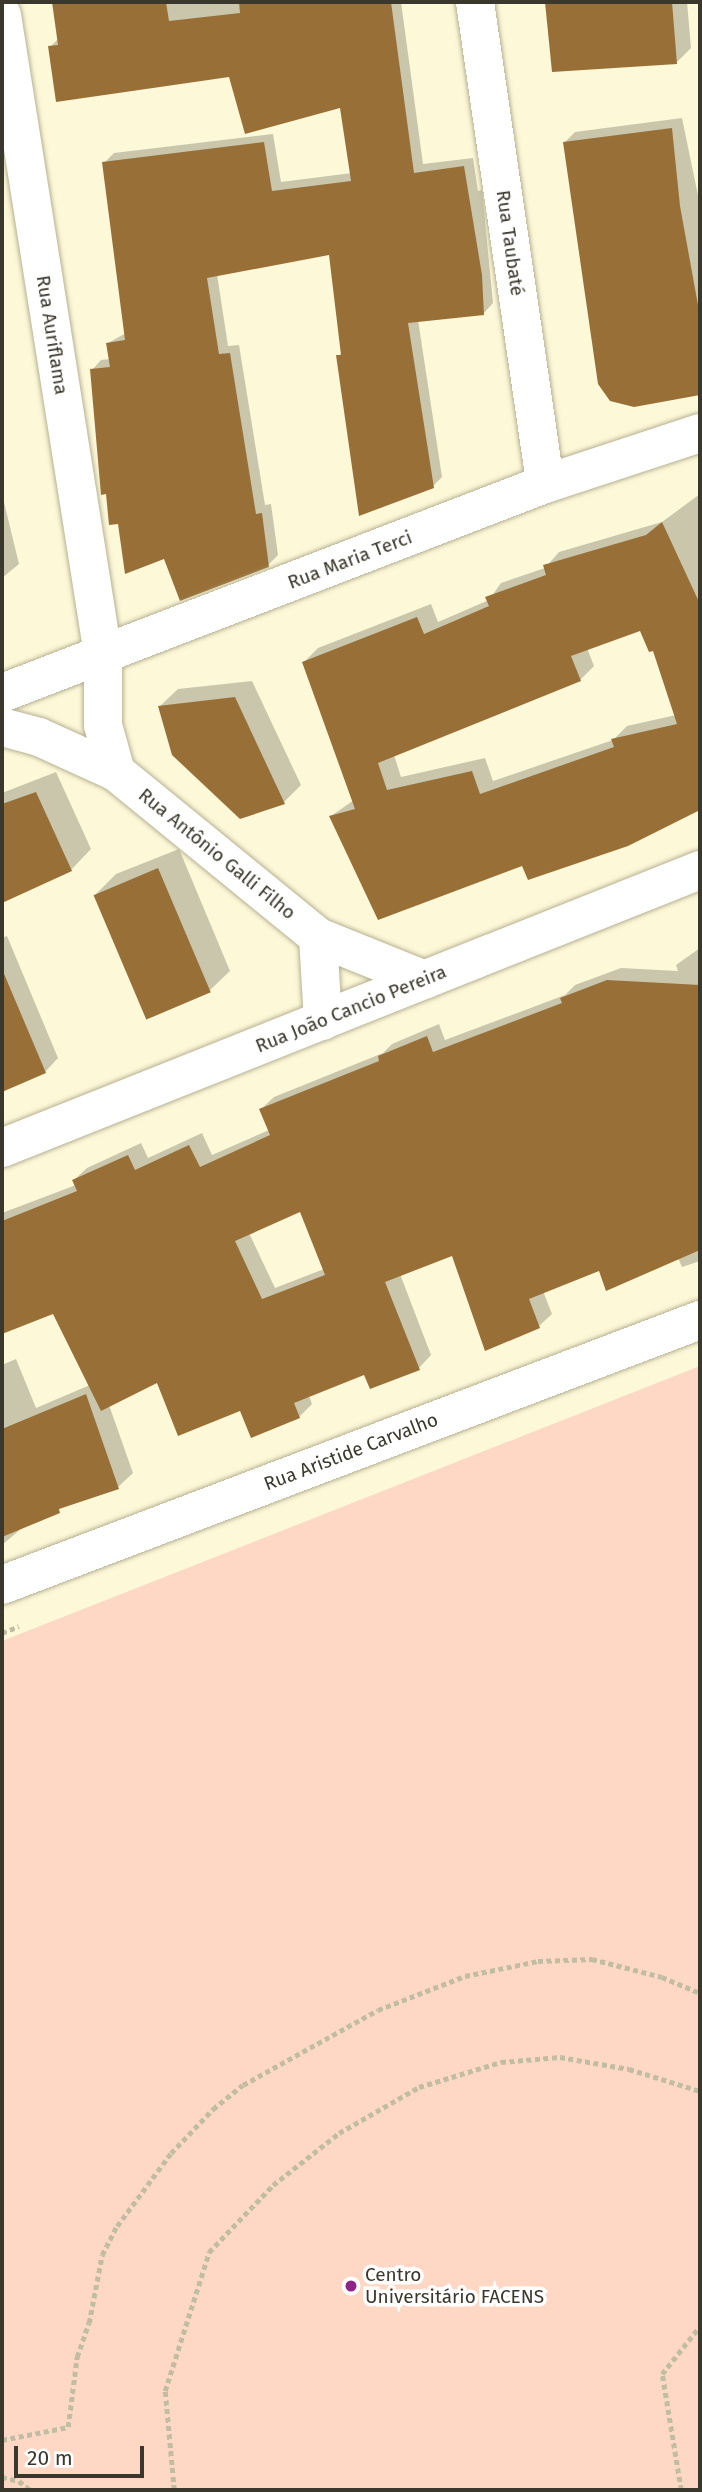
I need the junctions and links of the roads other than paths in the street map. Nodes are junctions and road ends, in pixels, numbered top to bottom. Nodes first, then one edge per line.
1 (475, 2) edge
2 (2, 15) edge
3 (700, 433) edge
4 (545, 484) junction
5 (103, 655) junction
6 (2, 694) edge
7 (2, 727) edge
8 (116, 772) junction
9 (700, 870) edge
10 (318, 937) junction
11 (425, 980) junction
12 (323, 1021) junction
13 (2, 1148) edge
14 (700, 1320) edge
15 (2, 1585) edge

1 - 4 street, Rua Taubaté
2 - 5 street, Rua Auriflama
3 - 4 street, Rua Maria Terci
4 - 5 street, Rua Maria Terci
5 - 6 street, Rua Maria Terci
5 - 8 street
7 - 8 street, Rua Antônio Galli Filho
8 - 10 street, Rua Antônio Galli Filho
9 - 11 street, Rua João Cancio Pereira
10 - 11 street, Rua Antônio Galli Filho
10 - 12 street
11 - 12 street, Rua João Cancio Pereira
12 - 13 street, Rua João Cancio Pereira
14 - 15 street, Rua Aristide Carvalho

